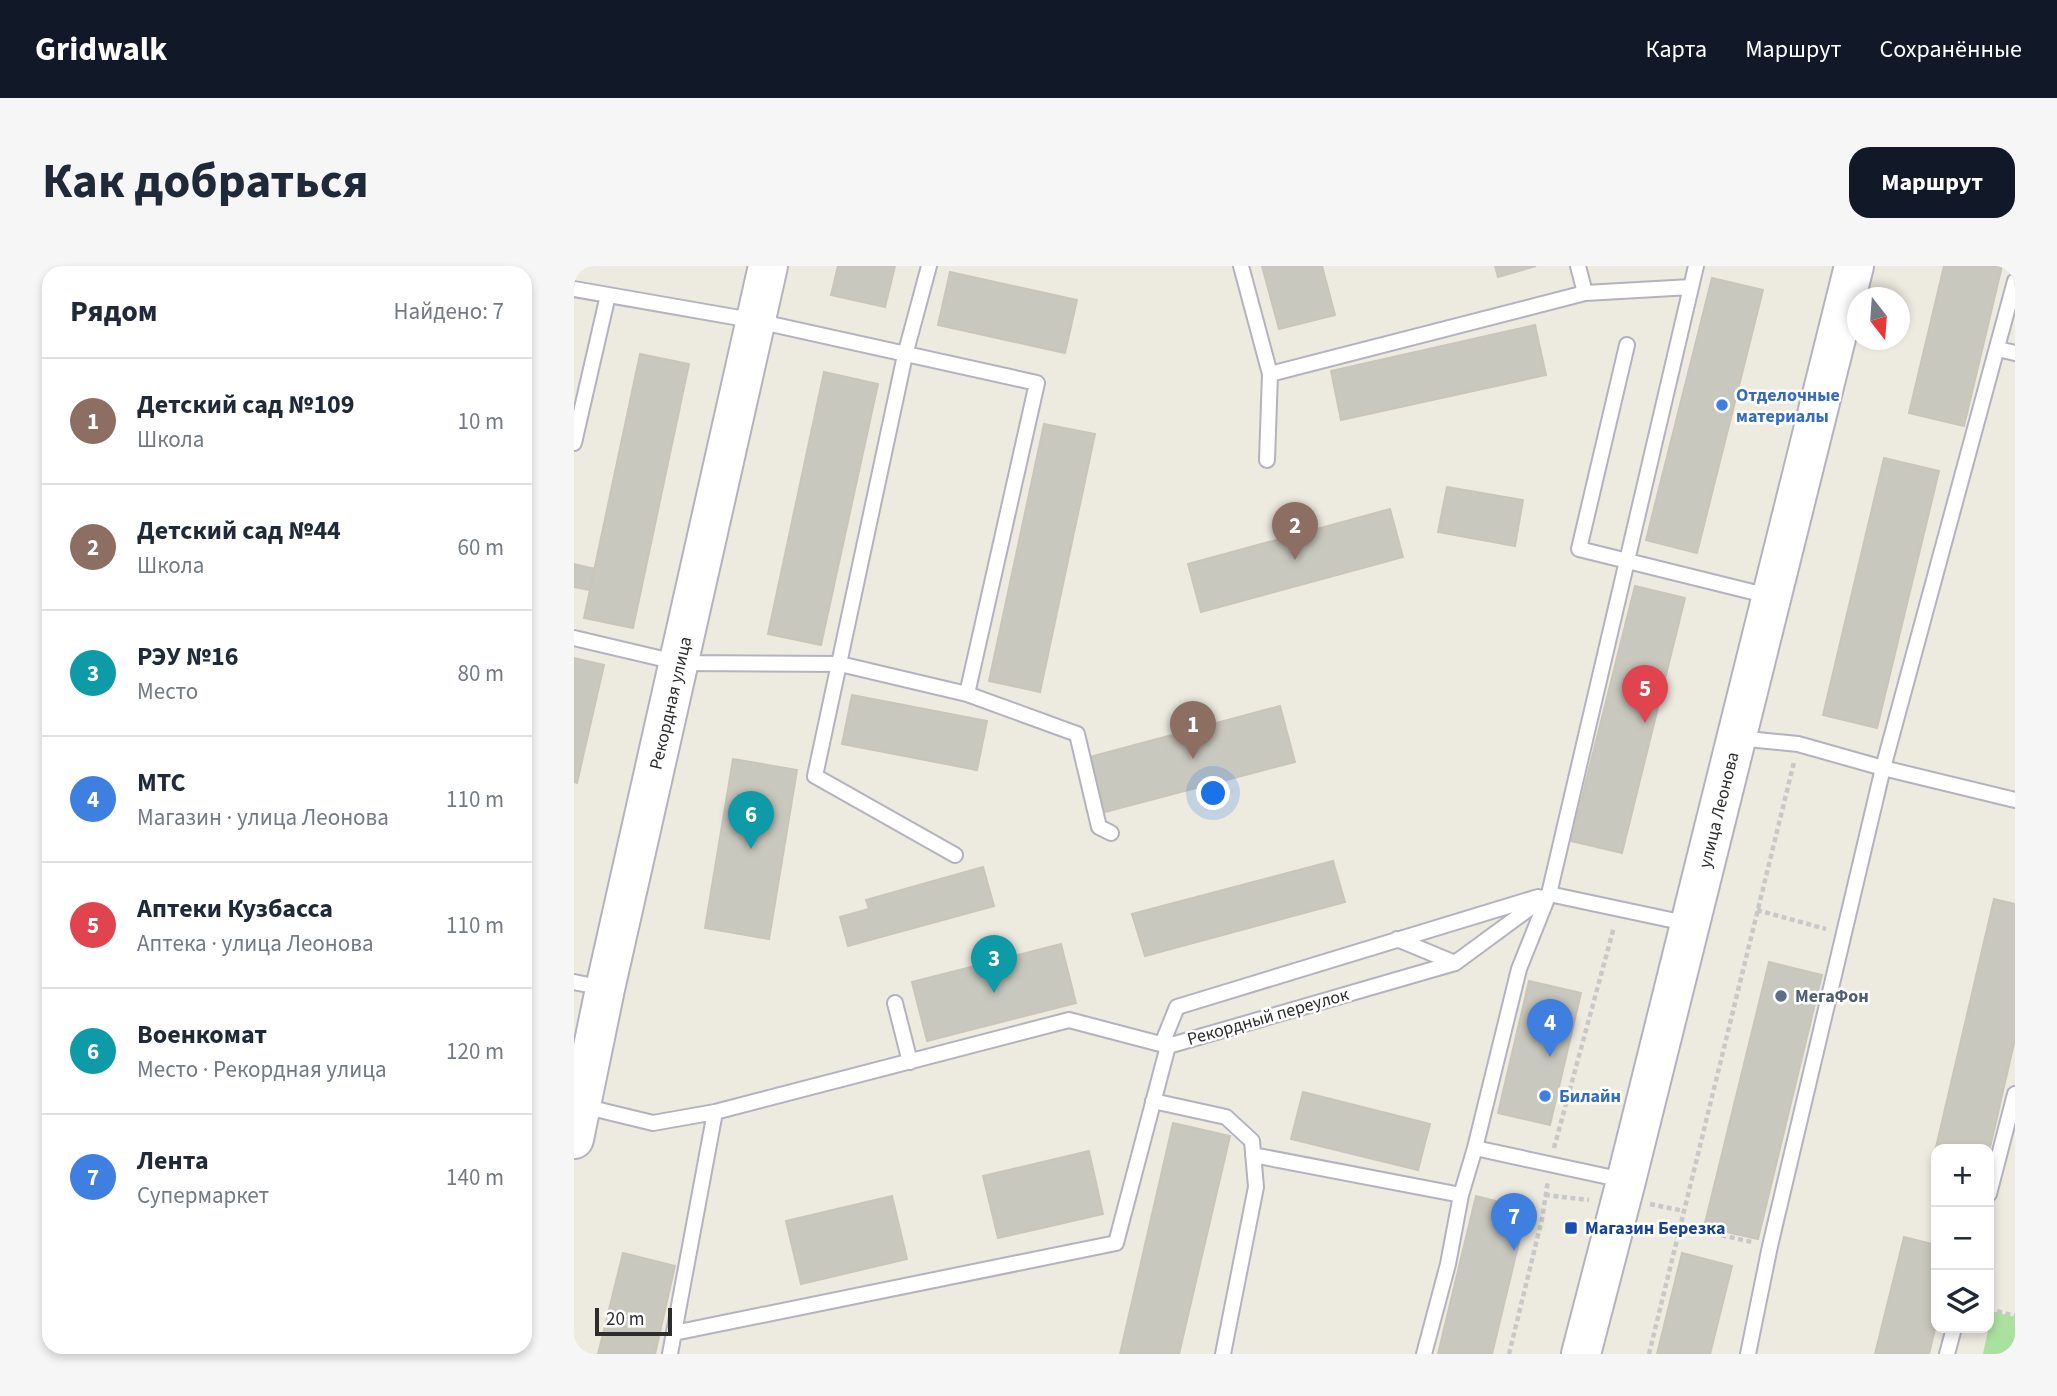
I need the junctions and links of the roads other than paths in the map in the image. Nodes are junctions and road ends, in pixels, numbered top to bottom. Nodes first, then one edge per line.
1 (768, 266) edge
2 (929, 266) edge
3 (1241, 266) edge
4 (1578, 266) edge
5 (1696, 266) edge
6 (1854, 266) edge
7 (2015, 281) edge
8 (1691, 287) junction
9 (574, 289) edge
10 (1586, 293) junction
11 (607, 295) junction
12 (757, 321) junction
13 (1627, 345) dead end
14 (1998, 349) junction
15 (2015, 353) edge
16 (905, 355) junction
17 (1270, 374) junction
18 (574, 443) edge
19 (1267, 460) dead end
20 (1627, 560) junction
21 (1771, 597) junction
22 (574, 638) edge
23 (680, 663) junction
24 (840, 664) junction
25 (967, 694) junction
26 (1737, 738) junction
27 (1883, 768) junction
28 (2015, 800) edge
29 (1111, 833) dead end
30 (955, 855) dead end
31 (1549, 894) junction
32 (1690, 924) junction
33 (1397, 939) junction
34 (1455, 963) junction
35 (590, 985) edge
36 (895, 1003) dead end
37 (1165, 1045) junction
38 (910, 1062) junction
39 (2015, 1094) edge
40 (1153, 1101) junction
41 (715, 1112) junction
42 (578, 1122) edge
43 (1475, 1148) junction
44 (1253, 1154) junction
45 (1994, 1175) edge
46 (1626, 1181) junction
47 (1461, 1195) junction
48 (674, 1332) junction
49 (1953, 1333) edge
50 (670, 1354) edge
51 (1223, 1354) edge
52 (1424, 1354) edge
53 (1581, 1354) edge
54 (1748, 1354) edge
55 (1947, 1354) edge

1 - 12 street, Рекордная улица
2 - 16 lane
3 - 17 lane
4 - 10 lane
5 - 8 lane
6 - 21 street, улица Леонова
7 - 14 lane
8 - 10 lane
8 - 20 lane
9 - 11 lane
10 - 17 lane
11 - 12 lane
11 - 18 lane
12 - 16 lane
12 - 23 street, Рекордная улица
13 - 20 lane
14 - 15 lane
14 - 27 lane
16 - 24 lane
16 - 25 lane
17 - 19 lane
20 - 21 lane
20 - 31 lane
21 - 26 street, улица Леонова
22 - 23 lane
23 - 24 lane
23 - 35 street, Рекордная улица
24 - 25 lane
24 - 30 lane
25 - 29 lane
26 - 27 lane
26 - 32 street, улица Леонова
27 - 28 lane
27 - 54 lane
31 - 32 lane
31 - 33 lane
31 - 34 lane, Рекордный переулок
31 - 43 lane
32 - 46 street, улица Леонова
33 - 34 lane
33 - 37 lane
34 - 37 lane, Рекордный переулок
35 - 42 street, Рекордная улица
36 - 38 lane
37 - 38 lane, Рекордный переулок
37 - 40 lane
38 - 41 lane, Рекордный переулок
39 - 45 lane
40 - 44 lane
40 - 48 lane
41 - 42 lane, Рекордный переулок
41 - 48 lane
43 - 46 lane
43 - 47 lane
44 - 47 lane
44 - 51 lane
46 - 53 street, улица Леонова
47 - 52 lane
48 - 50 lane
49 - 55 lane

